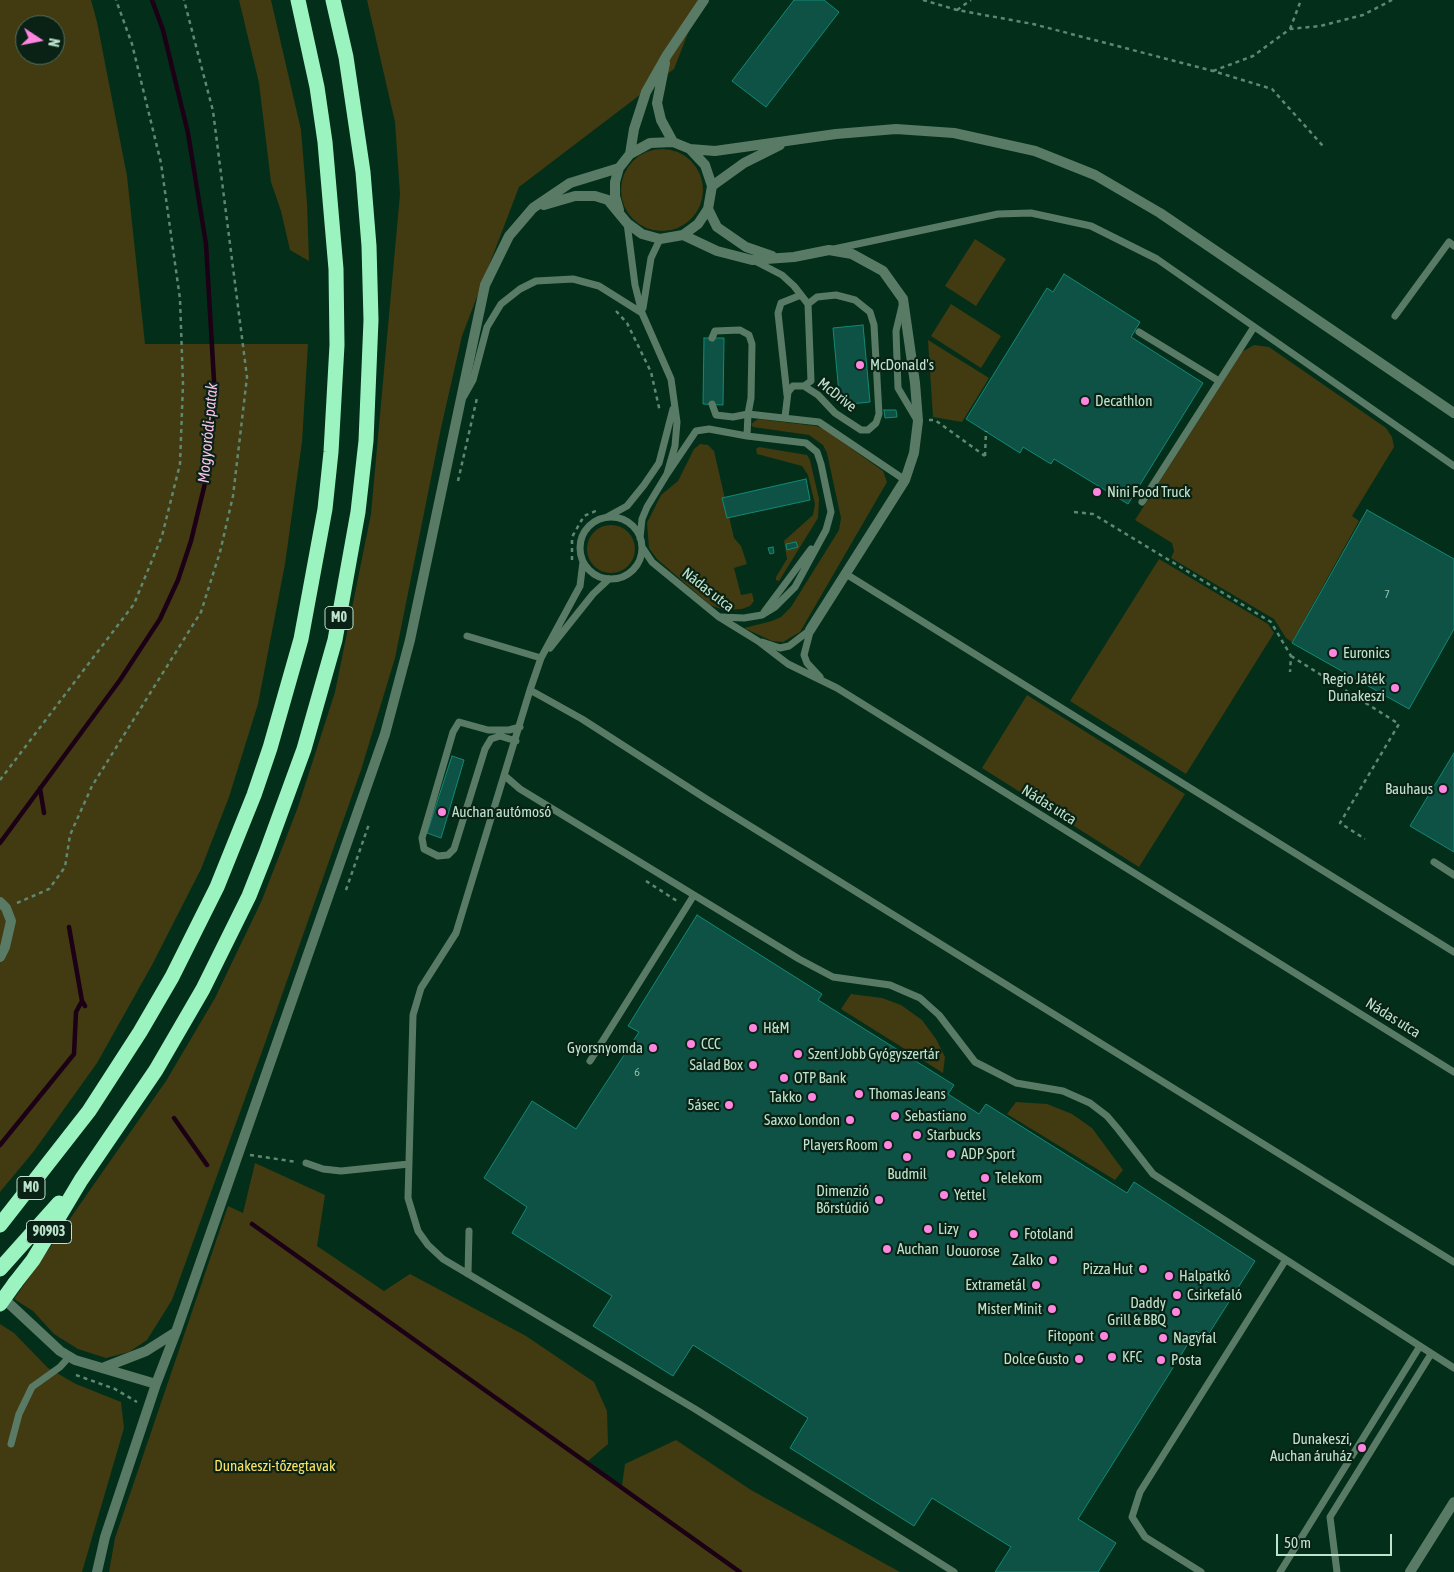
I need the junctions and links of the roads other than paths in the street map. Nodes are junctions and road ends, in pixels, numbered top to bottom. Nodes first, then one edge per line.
1 (298, 0) edge
2 (333, 0) edge
3 (704, 0) edge
4 (667, 55) junction
5 (788, 141) junction
6 (674, 142) junction
7 (690, 149) junction
8 (630, 154) junction
9 (619, 168) junction
10 (712, 186) junction
11 (533, 208) junction
12 (708, 209) junction
13 (618, 210) junction
14 (627, 223) junction
15 (683, 234) junction
16 (660, 239) junction
17 (1454, 246) edge
18 (828, 250) junction
19 (776, 257) junction
20 (752, 260) junction
21 (801, 295) junction
22 (903, 299) junction
23 (808, 304) junction
24 (642, 313) junction
25 (1395, 316) dead end
26 (1254, 327) junction
27 (1139, 332) dead end
28 (712, 338) dead end
29 (1219, 381) junction
30 (804, 386) junction
31 (787, 400) junction
32 (461, 401) junction
33 (674, 404) junction
34 (712, 404) dead end
35 (1454, 413) edge
36 (748, 414) junction
37 (785, 418) junction
38 (918, 421) junction
39 (746, 436) junction
40 (1454, 466) edge
41 (667, 474) junction
42 (905, 480) junction
43 (1142, 502) dead end
44 (606, 517) junction
45 (640, 538) junction
46 (642, 547) junction
47 (583, 562) junction
48 (846, 574) junction
49 (609, 579) junction
50 (719, 617) junction
51 (810, 630) junction
52 (467, 636) dead end
53 (758, 641) junction
54 (542, 658) junction
55 (823, 681) junction
56 (530, 690) junction
57 (520, 727) junction
58 (516, 741) junction
59 (505, 776) junction
60 (1434, 862) dead end
61 (1454, 875) edge
62 (694, 895) junction
63 (3, 905) edge
64 (1454, 952) edge
65 (0, 957) edge
66 (590, 1061) dead end
67 (1454, 1072) edge
68 (306, 1163) road end
69 (409, 1164) junction
70 (81, 1180) junction
71 (0, 1225) edge
72 (469, 1231) dead end
73 (1285, 1261) junction
74 (1454, 1262) edge
75 (0, 1269) edge
76 (468, 1274) junction
77 (0, 1296) edge
78 (0, 1304) edge
79 (176, 1332) junction
80 (1420, 1346) junction
81 (1431, 1354) junction
82 (69, 1357) junction
83 (105, 1368) junction
84 (1454, 1368) edge
85 (156, 1384) junction
86 (11, 1444) dead end
87 (1454, 1502) edge
88 (97, 1572) edge
89 (954, 1572) edge
90 (1201, 1572) edge
91 (1280, 1572) edge
92 (1338, 1572) edge
93 (1410, 1572) edge

1 - 71 highway, M0
2 - 70 highway, M0
3 - 4 street
4 - 6 street
4 - 8 street
5 - 7 street
5 - 10 street
5 - 35 street
6 - 7 street
6 - 8 street
7 - 10 street
8 - 9 street
9 - 11 street
9 - 13 street
10 - 12 street
11 - 13 street
11 - 32 street
12 - 15 street
12 - 19 street
13 - 14 street
14 - 16 street
14 - 24 lane
15 - 16 street
15 - 20 street
16 - 24 lane
17 - 25 lane
18 - 19 street
18 - 22 street
18 - 26 lane
19 - 20 street
20 - 21 lane
21 - 23 lane
21 - 31 lane
22 - 38 street
22 - 38 lane
23 - 30 lane
23 - 30 lane, McDrive
24 - 32 lane
24 - 33 lane
26 - 29 lane
26 - 40 lane
27 - 29 lane
28 - 36 lane
29 - 43 lane
30 - 31 lane
31 - 37 lane
32 - 79 street
33 - 41 lane
33 - 44 lane
34 - 36 lane
36 - 37 lane
36 - 39 lane
37 - 42 lane
38 - 42 street
39 - 41 lane
39 - 50 lane
41 - 45 lane
42 - 48 street
44 - 45 lane
44 - 47 lane
45 - 46 lane
46 - 49 lane
46 - 50 lane, Nádas utca
47 - 49 lane
47 - 54 lane
48 - 51 street
48 - 64 lane
49 - 54 lane
50 - 53 lane, Nádas utca
51 - 53 lane
51 - 55 lane
52 - 54 lane
53 - 55 lane, Nádas utca
54 - 56 lane
55 - 67 lane, Nádas utca
56 - 57 lane
56 - 74 lane
57 - 58 lane
57 - 58 lane
58 - 59 lane
59 - 62 lane
59 - 69 lane
60 - 61 lane
62 - 66 lane
62 - 73 lane
63 - 65 street
68 - 69 lane
69 - 76 lane
70 - 75 highway, M0
70 - 78 highway, 90903, bridge
72 - 76 lane
73 - 80 lane
73 - 90 lane
76 - 89 lane
77 - 82 street
79 - 83 street
79 - 85 street
80 - 81 lane
80 - 91 lane
81 - 84 lane
81 - 92 lane
82 - 83 street
82 - 86 lane
83 - 85 street
85 - 88 street
87 - 93 street

